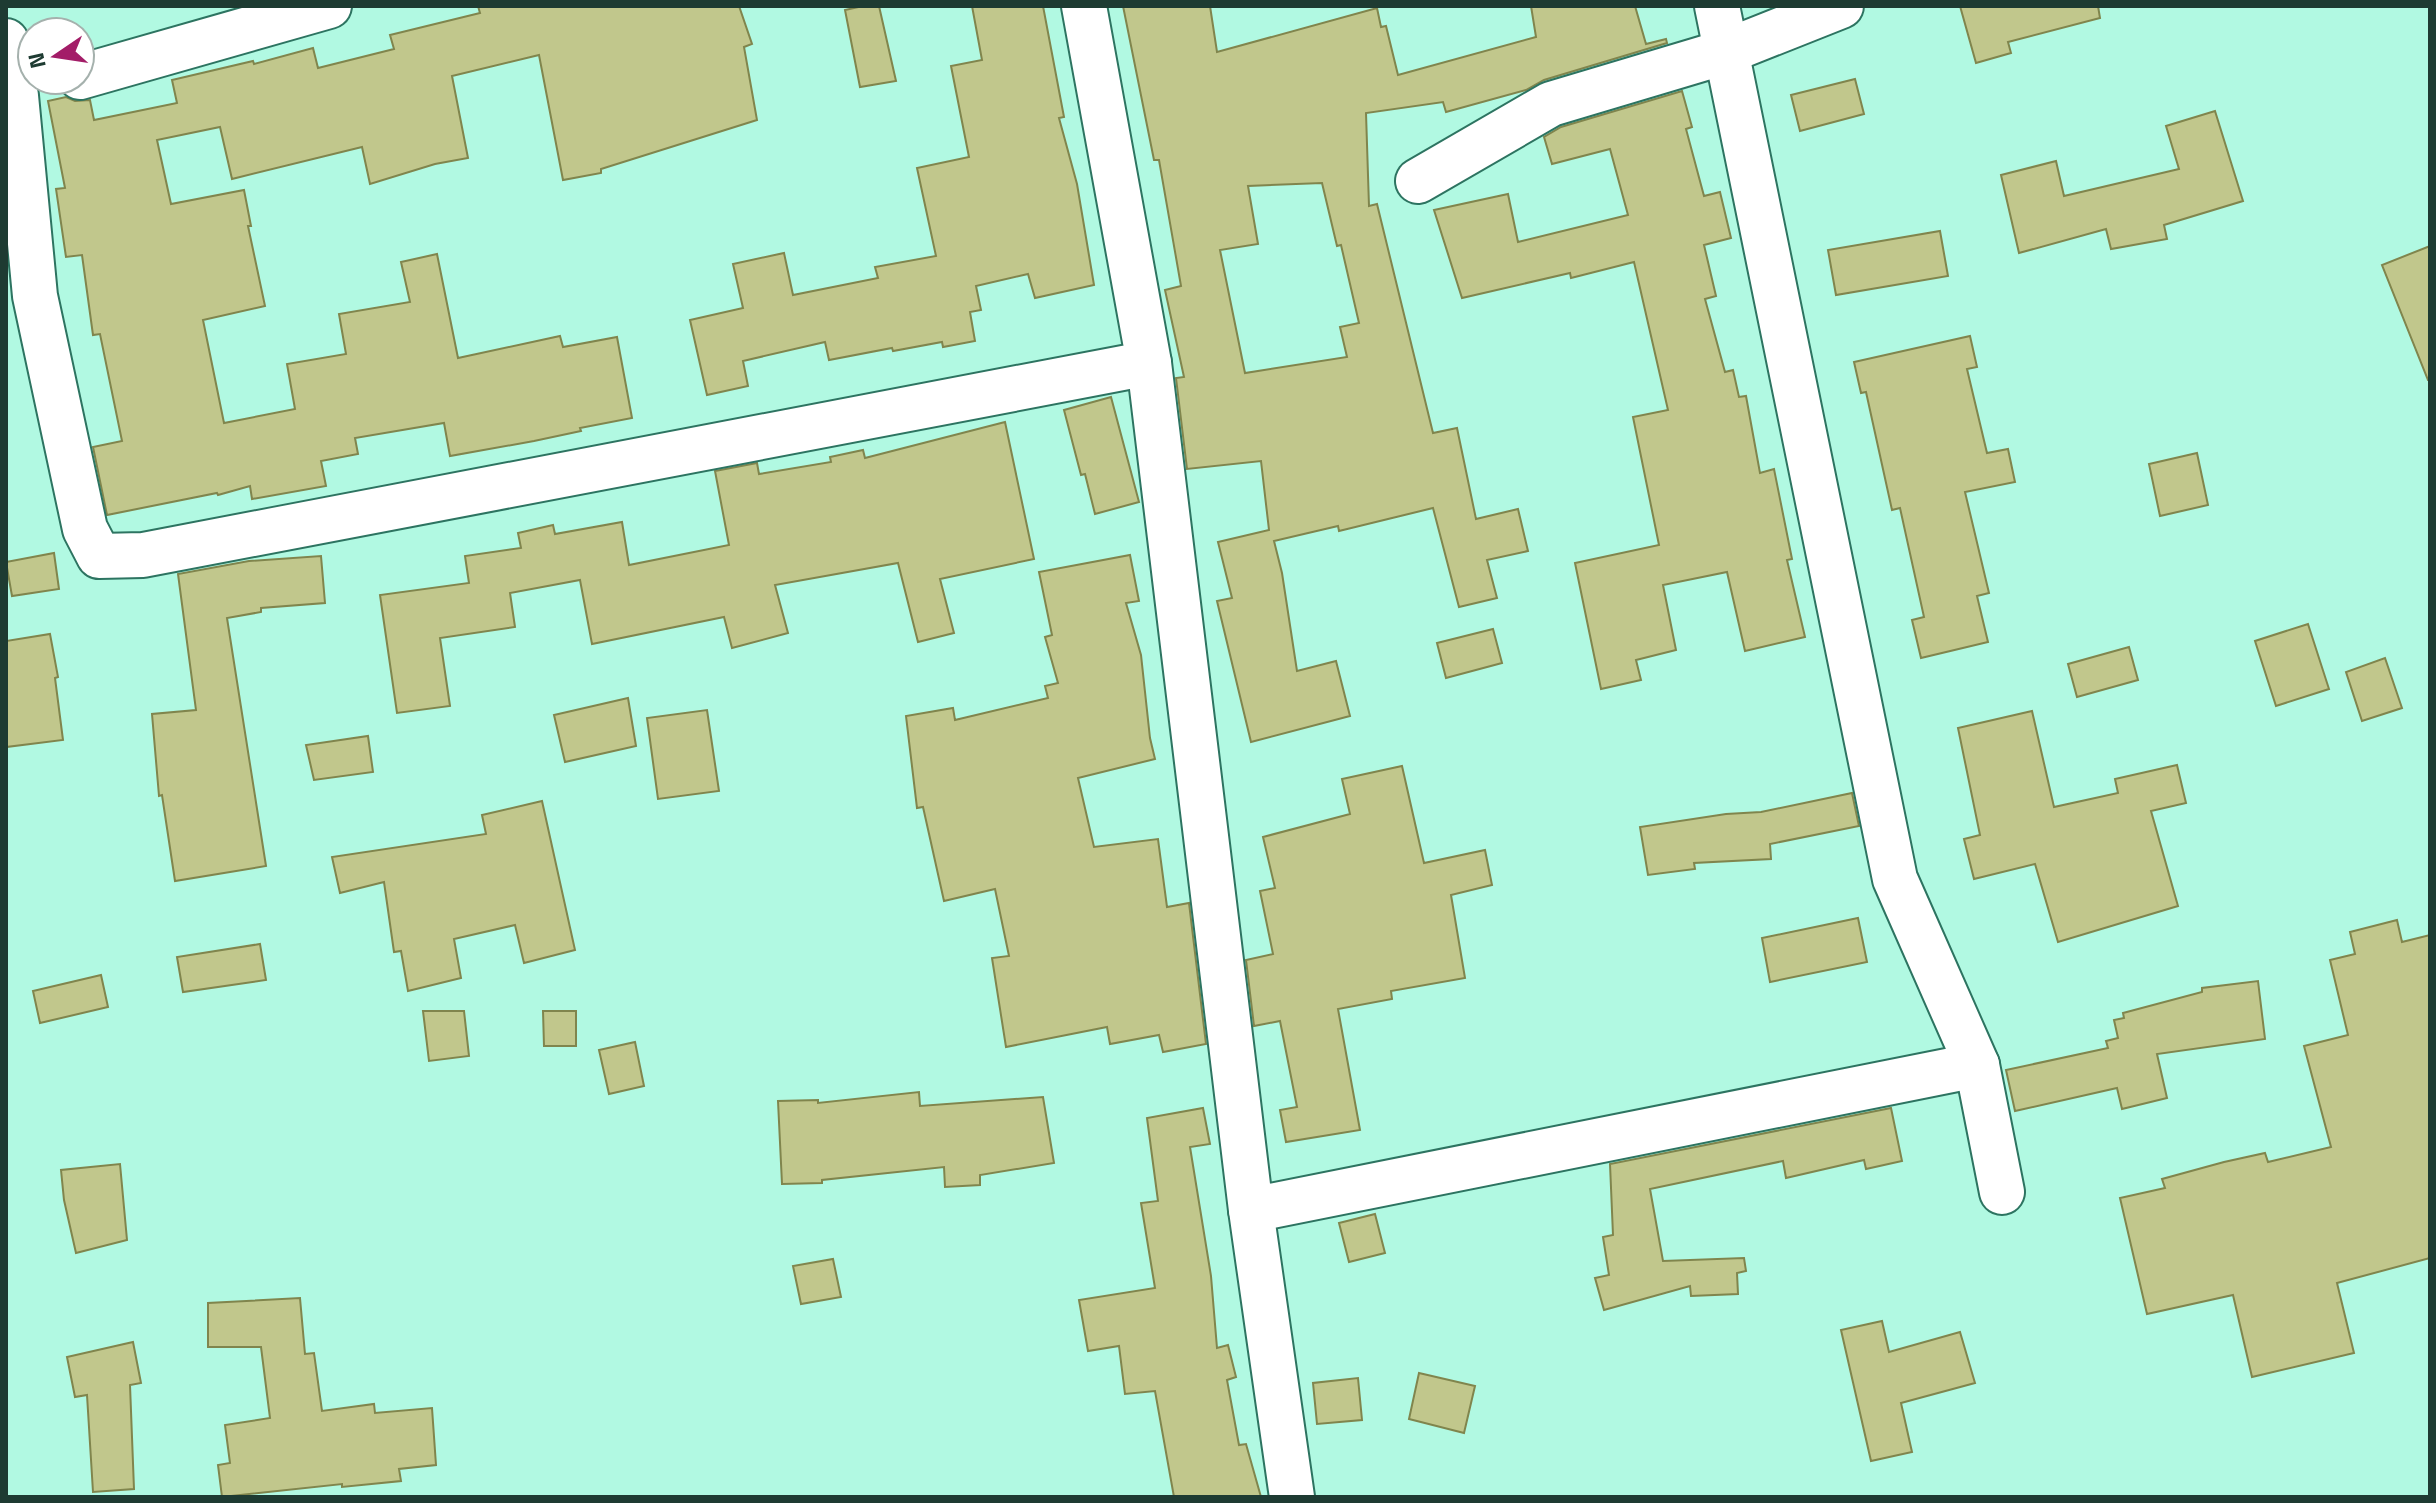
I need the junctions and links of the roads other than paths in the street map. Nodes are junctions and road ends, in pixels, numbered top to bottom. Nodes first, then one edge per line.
1 (329, 6) edge
2 (1084, 6) edge
3 (1717, 6) edge
4 (1841, 6) edge
5 (6, 41) edge
6 (1725, 52) junction
7 (96, 72) edge
8 (16, 96) joint
9 (1418, 181) dead end
10 (1149, 363) junction
11 (1977, 1065) junction
12 (2002, 1192) dead end
13 (1251, 1210) junction
14 (1292, 1497) edge

1 - 7 street
2 - 10 street
3 - 6 street
4 - 6 street
5 - 8 street
6 - 9 street
6 - 11 street
8 - 10 street
10 - 13 street
11 - 12 street
11 - 13 street
13 - 14 street

